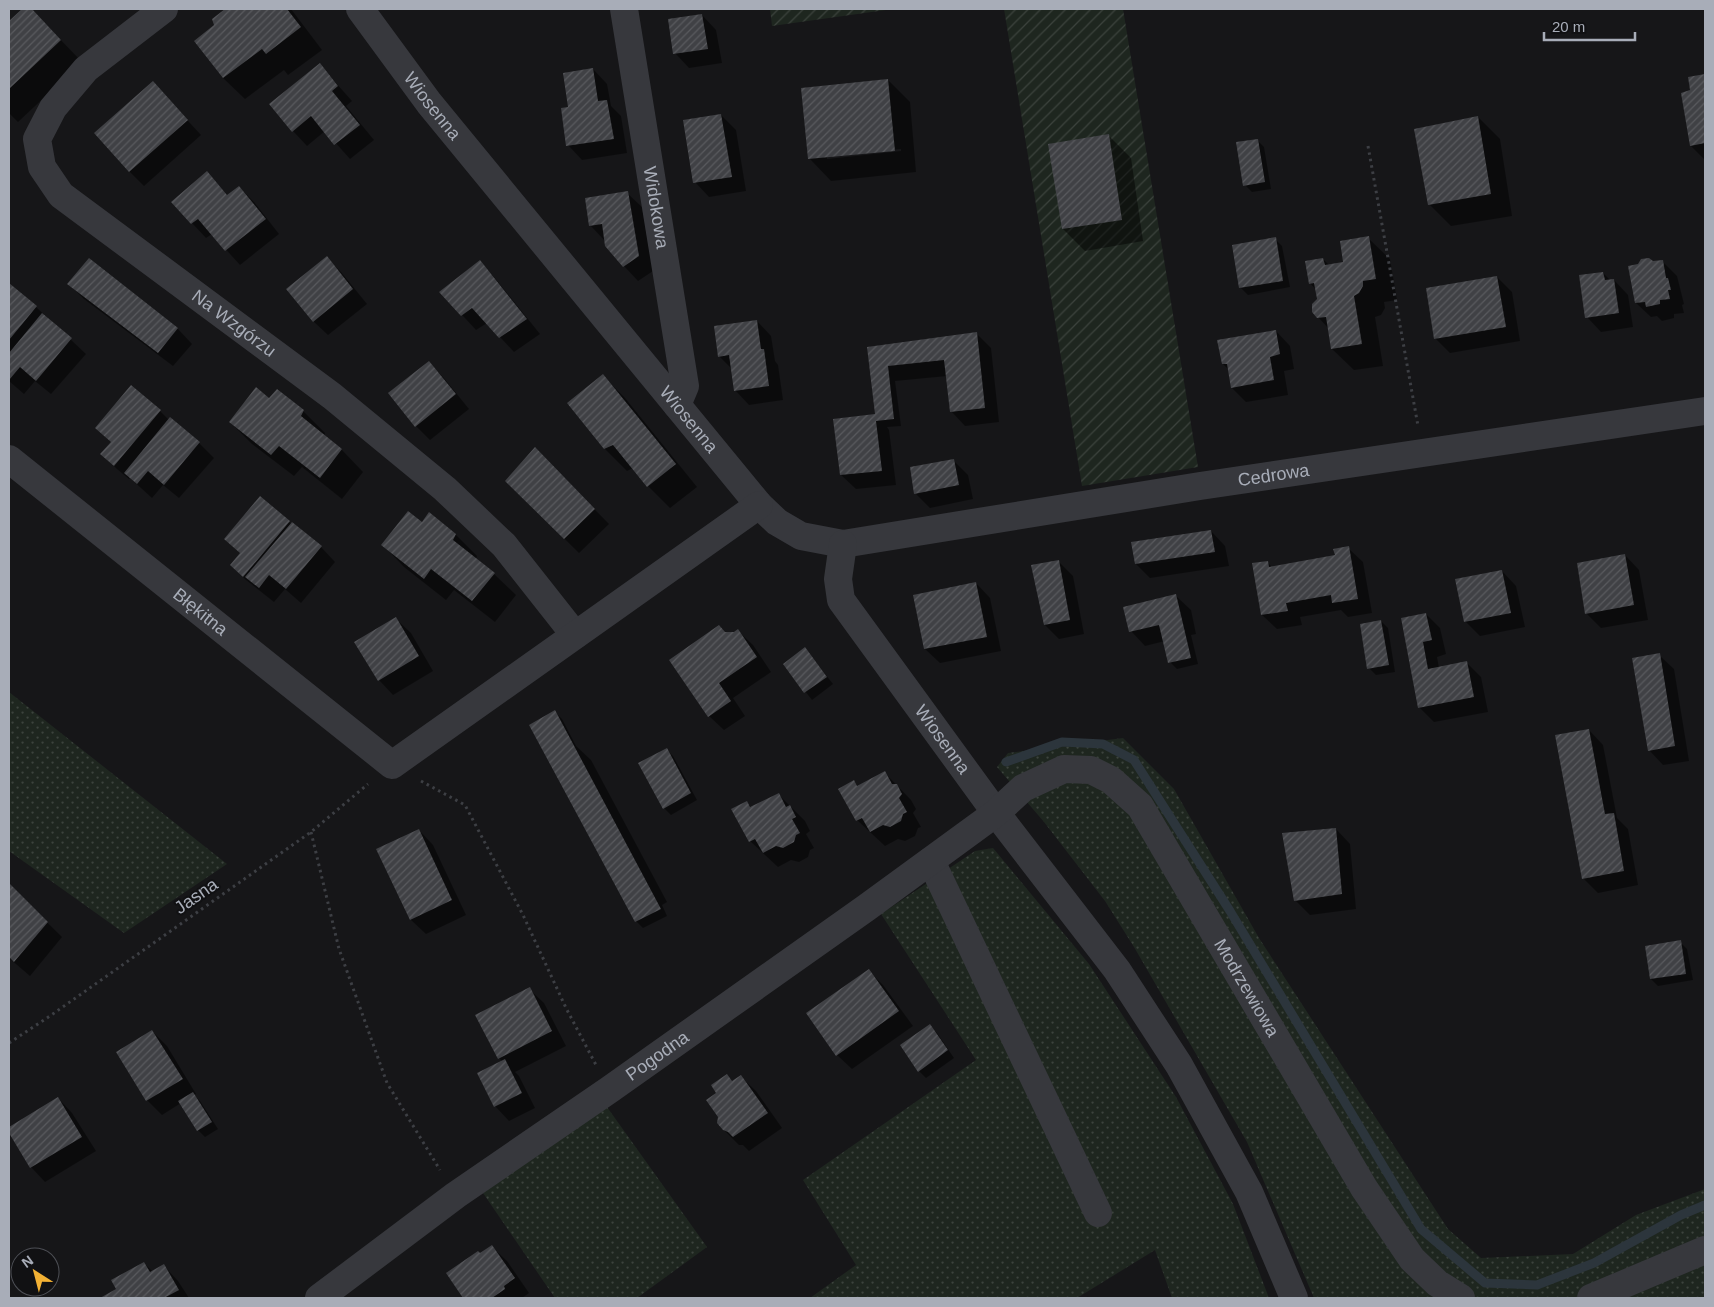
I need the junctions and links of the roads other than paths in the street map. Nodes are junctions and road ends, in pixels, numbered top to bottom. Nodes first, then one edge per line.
1 (164, 9) edge
2 (360, 9) edge
3 (624, 9) edge
4 (677, 405) junction
5 (1705, 411) edge
6 (9, 459) edge
7 (759, 505) junction
8 (842, 544) junction
9 (575, 635) junction
10 (996, 813) junction
11 (931, 861) junction
12 (1098, 1213) dead end
13 (1705, 1250) edge
14 (319, 1298) edge
15 (1294, 1298) edge
16 (1461, 1298) edge
17 (1591, 1298) edge

1 - 9 street, Na Wzgórzu
2 - 4 street, Wiosenna
3 - 4 street, Widokowa
4 - 7 street, Wiosenna
5 - 8 street, Cedrowa
6 - 9 street, Błękitna
7 - 8 street, Wiosenna
7 - 9 street
8 - 10 street, Wiosenna
10 - 11 street, Pogodna
10 - 15 street, Wiosenna
10 - 16 street, Modrzewiowa
11 - 12 street
11 - 14 street, Pogodna
13 - 17 street

